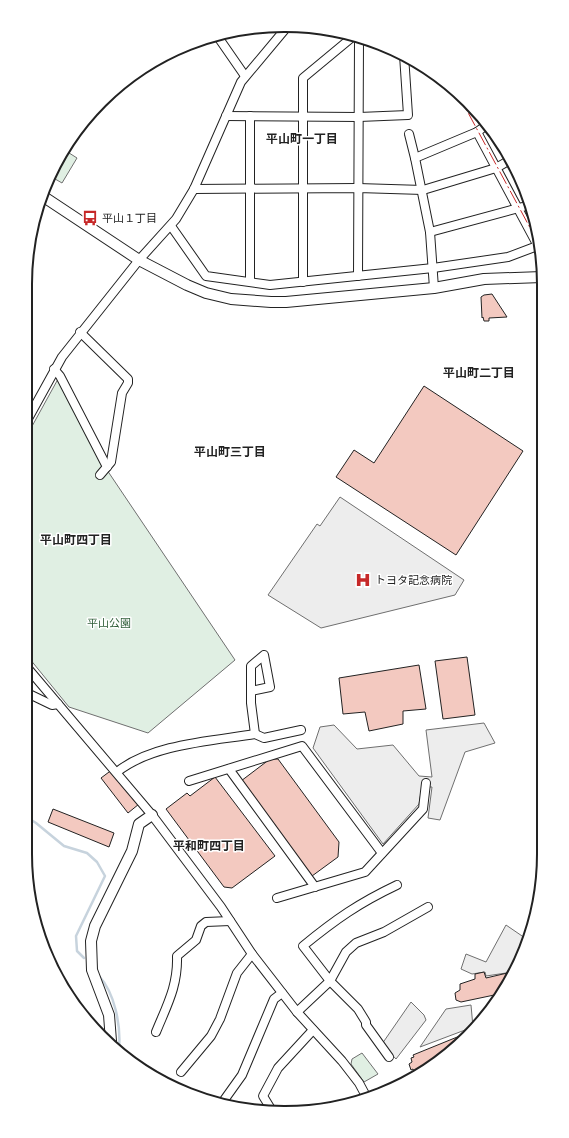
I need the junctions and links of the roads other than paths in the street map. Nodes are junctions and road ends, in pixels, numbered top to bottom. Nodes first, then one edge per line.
1 (283, 32) edge
2 (347, 40) edge
3 (221, 41) edge
4 (359, 44) edge
5 (405, 63) edge
6 (245, 76) junction
7 (226, 116) junction
8 (250, 116) junction
9 (305, 117) junction
10 (359, 117) junction
11 (482, 128) edge
12 (477, 132) junction
13 (409, 134) dead end
14 (415, 158) junction
15 (505, 163) edge
16 (496, 168) junction
17 (358, 188) junction
18 (194, 189) junction
19 (250, 189) junction
20 (304, 189) junction
21 (423, 190) junction
22 (47, 199) edge
23 (525, 206) edge
24 (518, 208) junction
25 (171, 226) junction
26 (430, 232) junction
27 (531, 232) edge
28 (534, 248) edge
29 (139, 260) junction
30 (433, 268) junction
31 (358, 276) junction
32 (537, 277) edge
33 (250, 282) junction
34 (303, 282) junction
35 (434, 288) junction
36 (80, 332) junction
37 (54, 369) junction
38 (32, 411) edge
39 (108, 467) junction
40 (100, 475) dead end
41 (32, 673) edge
42 (251, 691) dead end
43 (32, 695) edge
44 (58, 704) junction
45 (301, 730) dead end
46 (255, 734) junction
47 (228, 769) junction
48 (117, 772) junction
49 (189, 781) dead end
50 (426, 783) dead end
51 (152, 815) junction
52 (382, 853) junction
53 (397, 885) dead end
54 (315, 886) junction
55 (277, 898) dead end
56 (428, 907) dead end
57 (230, 922) junction
58 (252, 954) junction
59 (330, 981) junction
60 (282, 993) junction
61 (297, 1012) junction
62 (313, 1030) junction
63 (156, 1032) dead end
64 (111, 1036) edge
65 (389, 1057) dead end
66 (181, 1072) dead end
67 (365, 1093) edge
68 (225, 1099) edge
69 (268, 1105) edge

1 - 6 street
2 - 9 street
3 - 6 street
4 - 10 street
5 - 10 street
6 - 7 street
7 - 8 street
7 - 18 street
8 - 9 street
8 - 19 street
9 - 10 street
9 - 20 street
10 - 17 street
11 - 12 street
12 - 14 street
12 - 16 street
13 - 14 street
14 - 21 street
15 - 16 street
16 - 21 street
16 - 24 street
17 - 20 street
17 - 21 street
17 - 31 street
18 - 19 street
18 - 25 street
19 - 20 street
19 - 33 street
20 - 34 street
21 - 26 street
22 - 29 street
23 - 24 street
24 - 26 street
24 - 27 street
25 - 29 street
25 - 33 street
26 - 30 street
28 - 30 street
29 - 35 street
29 - 36 street
30 - 31 street
30 - 35 street
31 - 34 street
32 - 35 street
33 - 34 street
36 - 37 street
36 - 39 street
37 - 38 street
37 - 39 street
39 - 40 street
41 - 44 street
42 - 46 street
43 - 44 street
44 - 48 street
45 - 46 street
46 - 48 street
47 - 49 street
47 - 52 street
47 - 54 street
48 - 51 street
50 - 52 street
51 - 57 street
51 - 64 street
52 - 54 street
53 - 59 street
54 - 55 street
56 - 59 street
57 - 58 street
57 - 63 street
58 - 60 street
58 - 66 street
59 - 61 street
59 - 65 street
60 - 61 street
60 - 68 street
61 - 62 street
62 - 67 street
62 - 69 street

